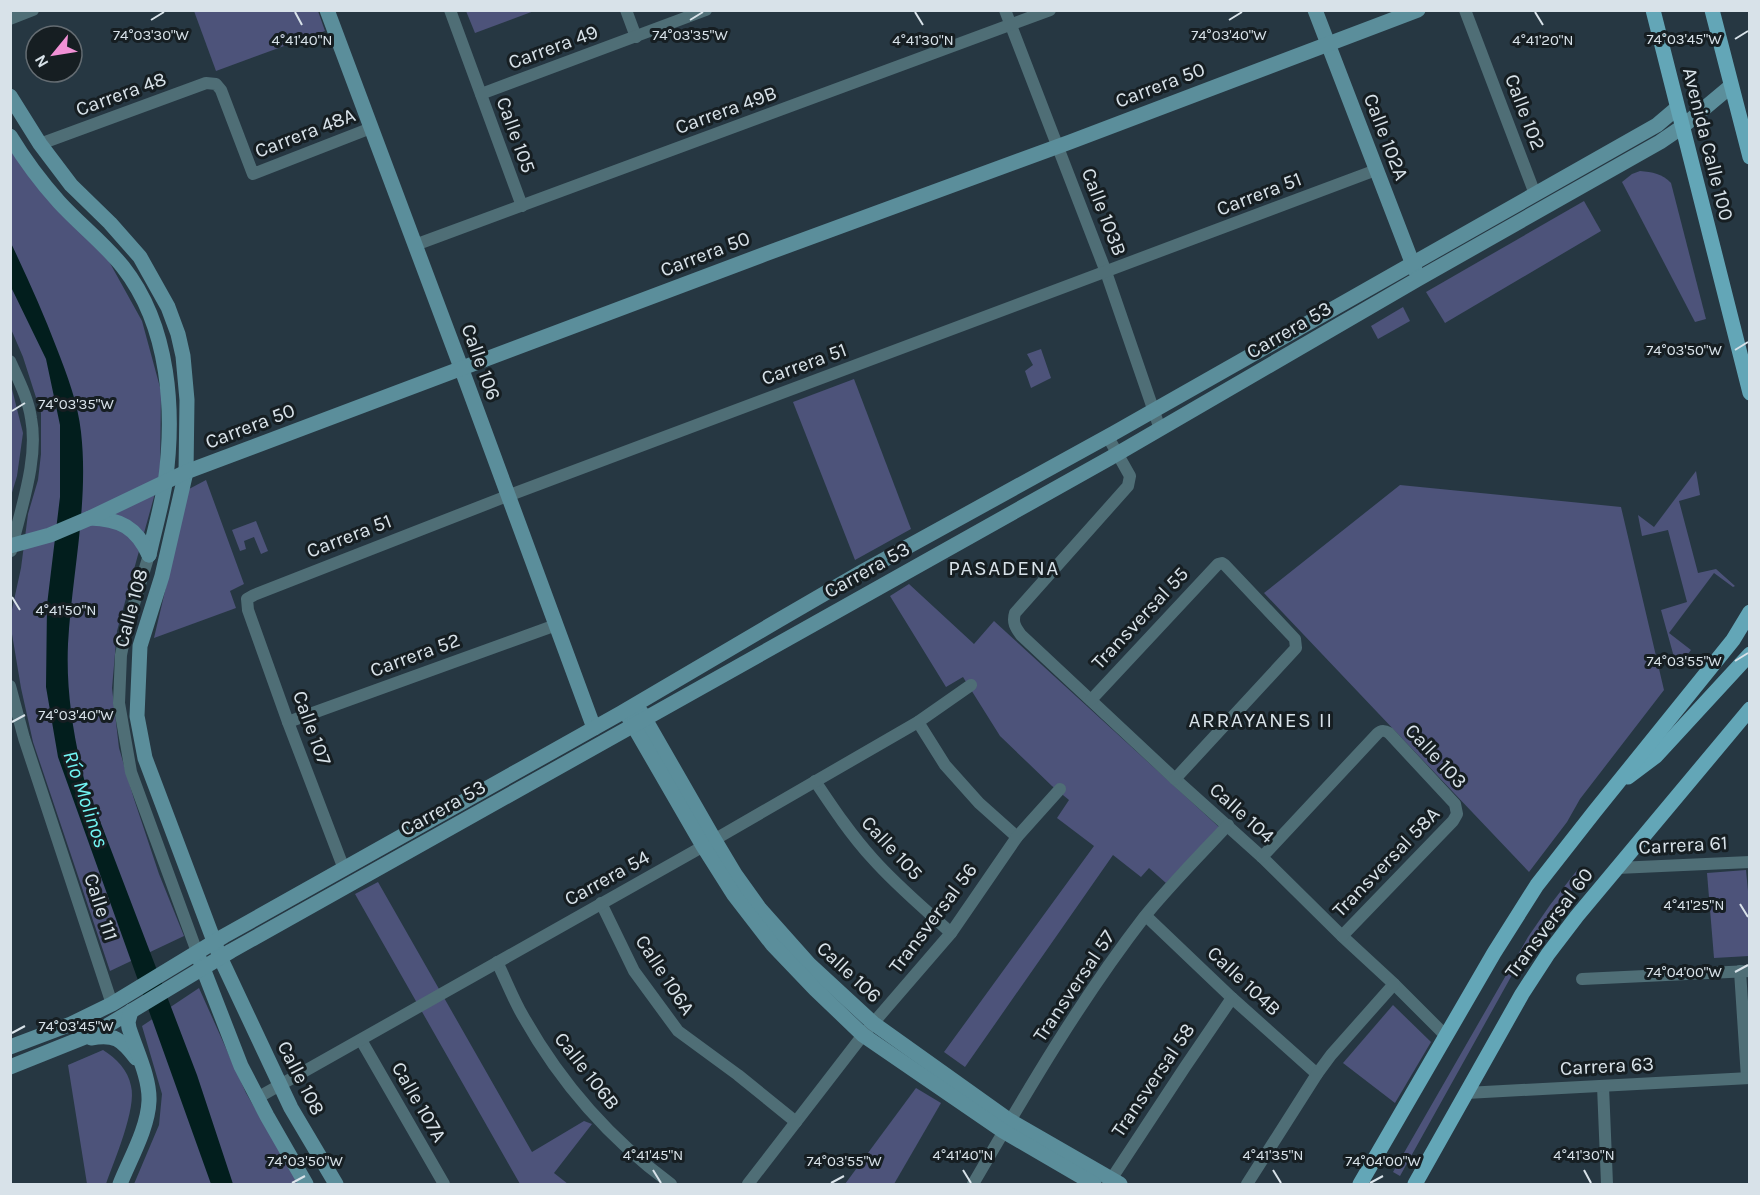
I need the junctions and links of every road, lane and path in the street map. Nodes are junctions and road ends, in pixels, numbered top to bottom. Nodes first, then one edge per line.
1 (33, 10) edge
2 (327, 10) edge
3 (450, 10) edge
4 (626, 10) edge
5 (706, 10) edge
6 (1005, 10) edge
7 (1050, 10) edge
8 (1315, 10) edge
9 (1418, 10) edge
10 (1465, 10) edge
11 (1653, 10) edge
12 (1712, 10) edge
13 (10, 19) edge
14 (1011, 25) junction
15 (636, 37) junction
16 (1328, 44) junction
17 (1731, 86) junction
18 (481, 94) junction
19 (10, 96) edge
20 (1677, 108) junction
21 (1682, 127) junction
22 (371, 128) junction
23 (10, 136) edge
24 (40, 144) junction
25 (1058, 147) junction
26 (1749, 157) edge
27 (1376, 170) junction
28 (253, 174) joint
29 (1535, 194) junction
30 (522, 206) junction
31 (415, 245) junction
32 (1412, 263) junction
33 (1106, 272) junction
34 (1418, 279) junction
35 (10, 361) edge
36 (462, 369) junction
37 (1749, 393) edge
38 (1154, 411) junction
39 (1160, 429) junction
40 (1108, 436) junction
41 (1118, 453) junction
42 (186, 472) junction
43 (165, 482) junction
44 (508, 495) junction
45 (86, 520) junction
46 (11, 548) edge
47 (149, 555) junction
48 (248, 599) joint
49 (1749, 612) edge
50 (556, 625) junction
51 (1749, 654) edge
52 (971, 685) dead end
53 (10, 686) edge
54 (1091, 700) junction
55 (631, 707) junction
56 (1748, 711) edge
57 (288, 722) junction
58 (640, 722) junction
59 (918, 722) junction
60 (594, 728) junction
61 (24, 738) junction
62 (10, 743) edge
63 (1175, 779) junction
64 (815, 781) junction
65 (1060, 789) dead end
66 (1611, 791) junction
67 (1457, 814) joint
68 (1228, 825) junction
69 (1017, 837) junction
70 (708, 842) junction
71 (1263, 857) junction
72 (1749, 862) edge
73 (1617, 868) junction
74 (344, 869) junction
75 (601, 903) junction
76 (1146, 916) junction
77 (951, 933) junction
78 (1342, 936) junction
79 (214, 941) junction
80 (197, 952) junction
81 (220, 957) junction
82 (497, 962) junction
83 (202, 967) junction
84 (1745, 971) edge
85 (168, 979) junction
86 (1582, 979) dead end
87 (1394, 984) junction
88 (1232, 998) junction
89 (112, 1004) junction
90 (134, 1009) junction
91 (868, 1029) junction
92 (1446, 1036) junction
93 (80, 1039) junction
94 (361, 1040) junction
95 (10, 1047) edge
96 (140, 1062) junction
97 (10, 1067) edge
98 (1317, 1074) junction
99 (1748, 1078) edge
100 (280, 1086) junction
101 (1603, 1086) junction
102 (1466, 1093) junction
103 (257, 1098) junction
104 (796, 1122) junction
105 (1006, 1125) junction
106 (1113, 1183) edge
107 (120, 1185) edge
108 (306, 1185) edge
109 (336, 1185) edge
110 (444, 1185) edge
111 (671, 1185) edge
112 (748, 1185) edge
113 (973, 1185) edge
114 (1094, 1185) edge
115 (1247, 1185) edge
116 (1360, 1185) edge
117 (1415, 1185) edge
118 (1607, 1185) edge

1 - 13 street
2 - 22 street, Calle 106
3 - 18 street, Calle 105
4 - 15 street
5 - 15 street, Carrera 49
6 - 14 street, Calle 103B
7 - 14 street, Carrera 49B
8 - 16 street, Calle 102A
9 - 16 street, Carrera 50
10 - 29 street, Calle 102
11 - 20 main road, Avenida Calle 100
12 - 17 main road, Avenida Calle 100
14 - 25 street, Calle 103B
14 - 30 street, Carrera 49B
15 - 18 street, Carrera 49
16 - 25 street, Carrera 50
16 - 27 street, Calle 102A
17 - 21 street, Carrera 53
17 - 26 main road, Avenida Calle 100
18 - 30 street, Calle 105
19 - 24 street, Calle 108
20 - 21 main road, Avenida Calle 100
20 - 29 street, Carrera 53
21 - 34 street, Carrera 53
21 - 37 main road, Avenida Calle 100
22 - 28 street, Carrera 48A
22 - 31 street, Calle 106
23 - 43 street, Calle 108
24 - 28 street, Carrera 48
24 - 42 street, Calle 108
25 - 33 street, Calle 103B
25 - 36 street, Carrera 50
27 - 32 street, Calle 102A
27 - 33 street, Carrera 51
29 - 32 street, Carrera 53
30 - 31 street, Carrera 49B
31 - 36 street, Calle 106
32 - 34 street, Calle 102A
32 - 38 street, Carrera 53
33 - 38 street, Calle 103B
33 - 44 street, Carrera 51
34 - 39 street, Carrera 53
35 - 46 street
36 - 42 street, Carrera 50
36 - 44 street, Calle 106
38 - 39 street, Calle 103B
38 - 40 street, Carrera 53
39 - 41 street, Carrera 53
40 - 41 street
40 - 55 street, Carrera 53
41 - 54 street, Calle 104
41 - 58 street, Carrera 53
42 - 43 street, Carrera 50
42 - 79 street, Calle 108
43 - 45 street, Carrera 50
43 - 47 street, Calle 108
44 - 48 street, Carrera 51
44 - 50 street, Calle 106
45 - 46 street, Carrera 50
45 - 47 street
47 - 80 street, Calle 108
48 - 57 street, Calle 107
49 - 66 main road, Transversal 60
50 - 57 street, Carrera 52
50 - 60 street, Calle 106
51 - 66 main road, Transversal 60
52 - 59 street, Carrera 54
53 - 61 street, Calle 111
54 - 63 street, Calle 104
54 - 63 street, Transversal 55
55 - 58 street, Calle 106
55 - 60 street, Carrera 53
56 - 73 main road, Transversal 60
57 - 74 street, Calle 107
58 - 70 street, Calle 106
58 - 81 street, Carrera 53
59 - 64 street, Carrera 54
59 - 69 street
60 - 74 street, Carrera 53
61 - 62 street
61 - 89 street, Calle 111
63 - 68 street, Calle 104
64 - 70 street, Carrera 54
64 - 77 street, Calle 105
65 - 69 street, Transversal 56
66 - 92 main road, Transversal 60
67 - 71 street, Calle 103
67 - 78 street, Transversal 58A
68 - 71 street, Calle 104
68 - 76 street, Transversal 57
69 - 77 street, Transversal 56
70 - 75 street, Carrera 54
70 - 91 street, Calle 106
71 - 78 street, Calle 104
72 - 73 street, Carrera 61
73 - 102 main road, Transversal 60
74 - 79 street, Carrera 53
75 - 82 street, Carrera 54
75 - 104 street, Calle 106A
76 - 88 street, Calle 104B
76 - 105 street, Transversal 57
77 - 91 street, Transversal 56
78 - 87 street, Calle 104
79 - 80 street, Carrera 53
79 - 81 street, Calle 108
80 - 83 street, Calle 108
80 - 85 street, Carrera 53
81 - 83 street, Carrera 53
81 - 100 street, Calle 108
82 - 94 street, Carrera 54
82 - 111 street, Calle 106B
83 - 85 street, Carrera 53
83 - 103 street, Calle 108
84 - 86 street
84 - 99 street
85 - 89 street, Carrera 53
85 - 90 street, Carrera 53
87 - 92 street, Calle 104
87 - 98 street
88 - 98 street, Calle 104B
88 - 106 street, Transversal 58
89 - 95 street, Carrera 53
90 - 93 street, Carrera 53
90 - 96 street
91 - 104 street, Transversal 56
91 - 105 street, Calle 106
92 - 116 main road, Transversal 60
93 - 96 street
93 - 97 street, Carrera 53
94 - 100 street, Carrera 54
94 - 110 street, Calle 107A
96 - 107 street
98 - 115 street
99 - 101 street, Carrera 63
100 - 103 street, Carrera 54
100 - 109 street, Calle 108
101 - 102 street, Carrera 63
101 - 118 street
102 - 117 main road, Transversal 60
103 - 108 street, Calle 108
104 - 112 street, Transversal 56
105 - 106 street, Calle 106
105 - 113 street, Transversal 57
105 - 114 street, Calle 106

